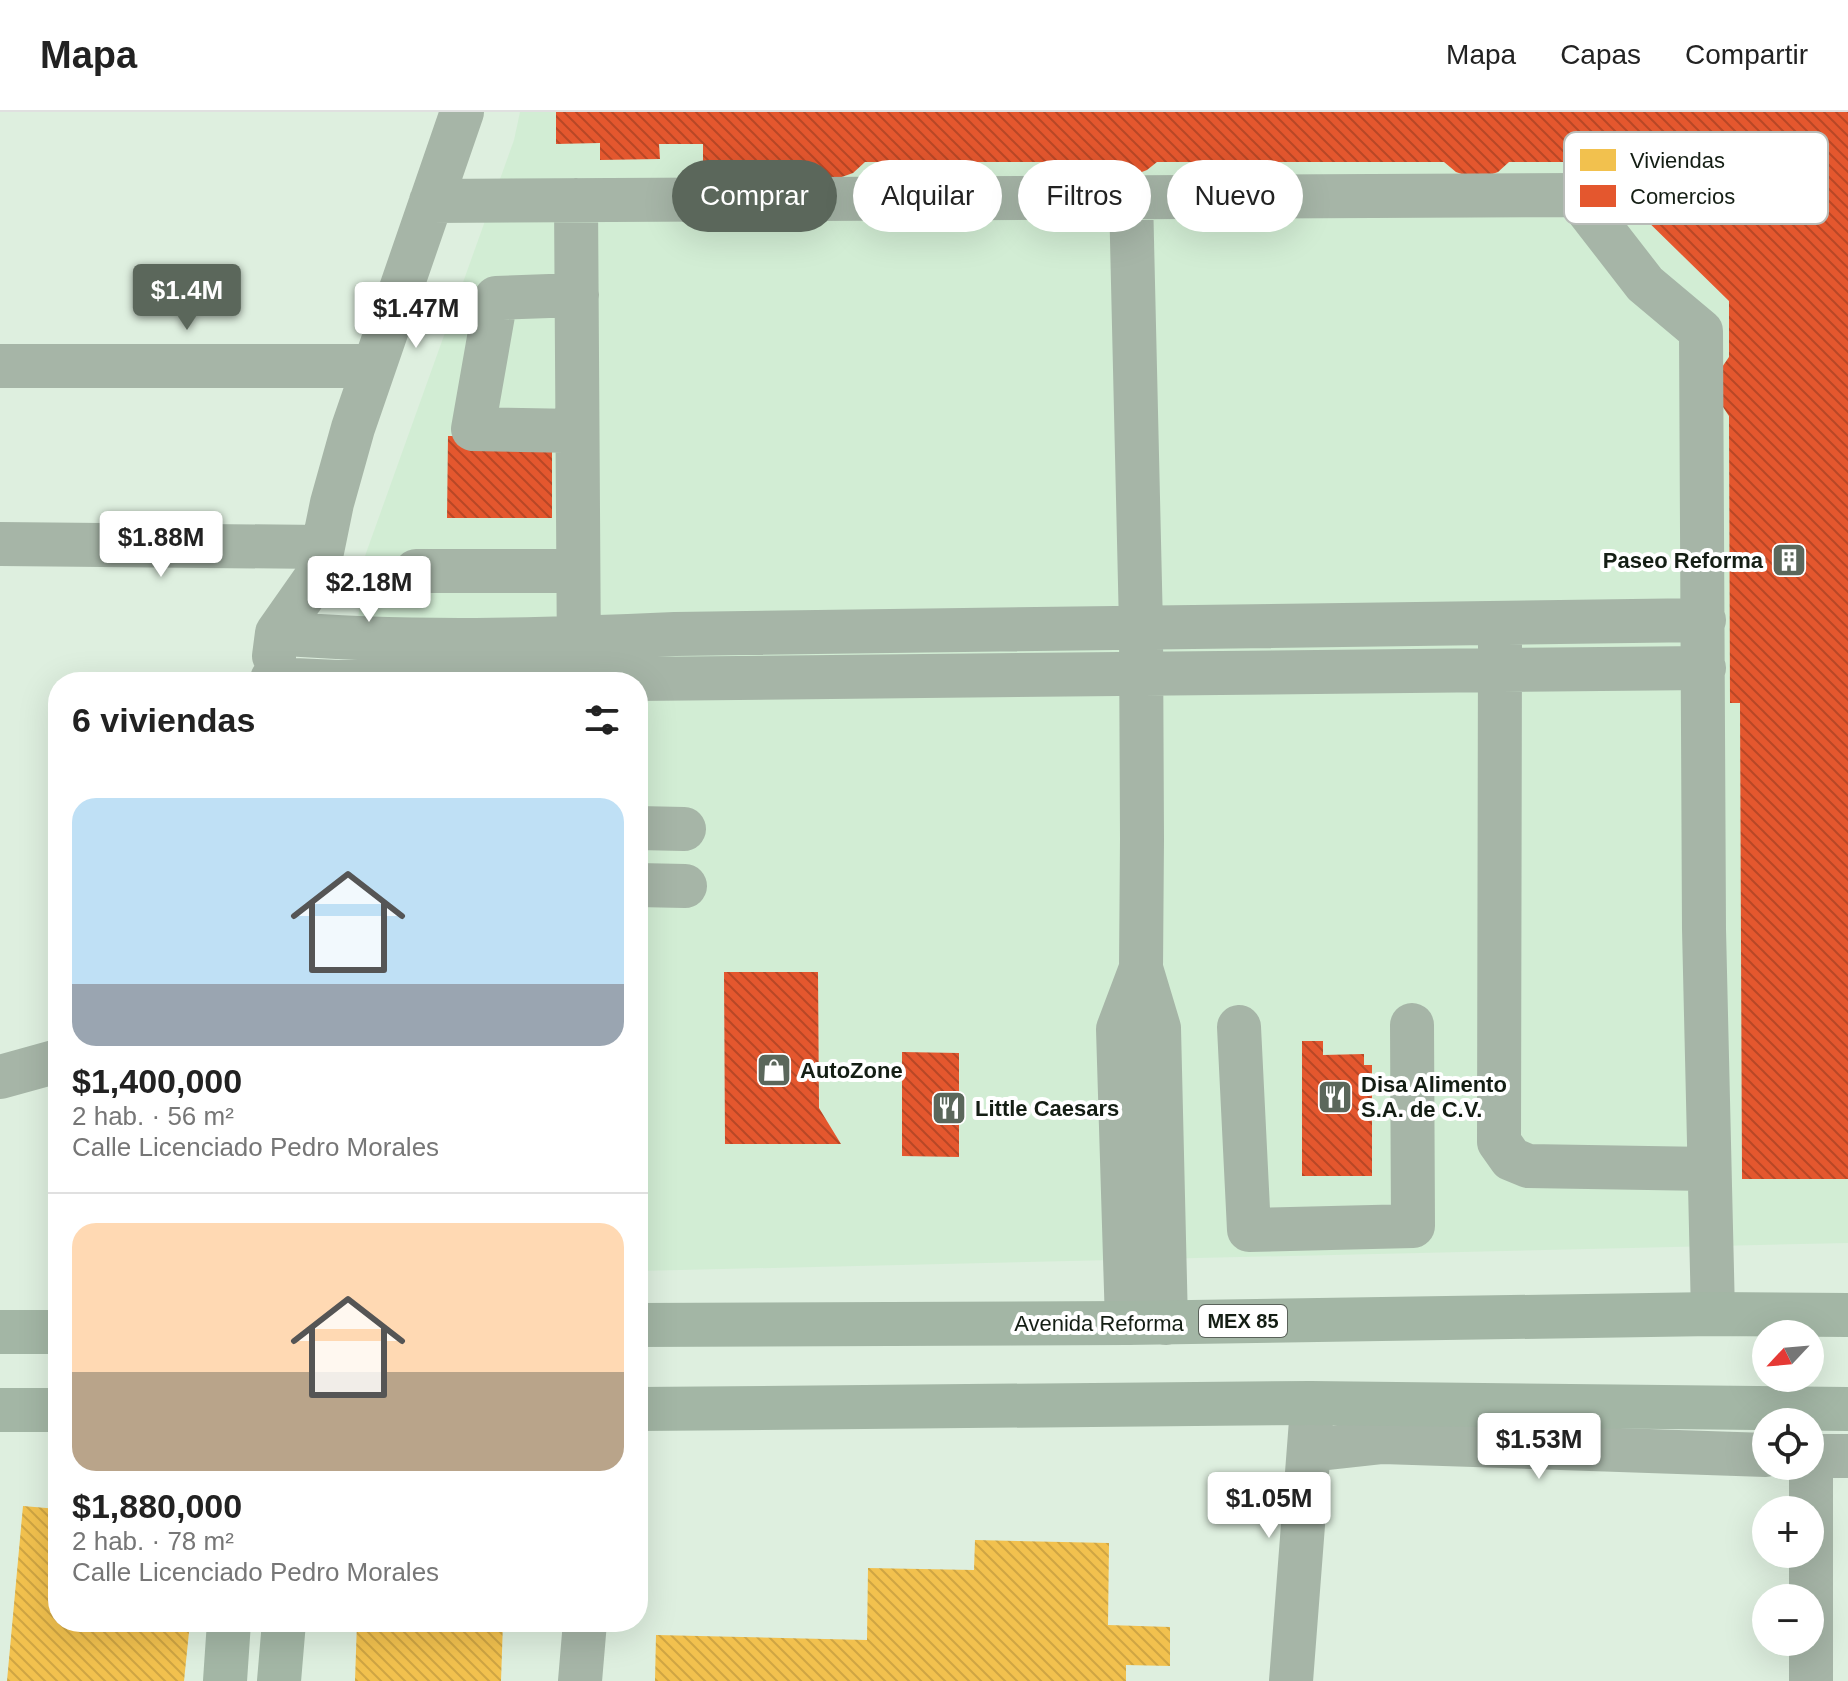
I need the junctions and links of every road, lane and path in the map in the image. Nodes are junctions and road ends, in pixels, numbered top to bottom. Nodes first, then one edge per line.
1 (462, 112) edge
2 (1564, 195) edge
3 (1151, 197) edge
4 (1018, 198) edge
5 (576, 200) junction
6 (431, 201) junction
7 (1598, 224) edge
8 (1132, 232) edge
9 (577, 295) junction
10 (0, 366) edge
11 (374, 366) junction
12 (577, 431) junction
13 (0, 544) edge
14 (320, 562) junction
15 (416, 571) dead end
16 (578, 571) junction
17 (1704, 620) junction
18 (1500, 623) junction
19 (1141, 627) junction
20 (277, 633) junction
21 (337, 638) junction
22 (579, 666) edge
23 (1704, 668) junction
24 (1500, 670) junction
25 (273, 672) edge
26 (338, 672) edge
27 (489, 672) edge
28 (1141, 673) junction
29 (648, 828) edge
30 (684, 829) dead end
31 (648, 885) edge
32 (685, 886) dead end
33 (1412, 1025) dead end
34 (1239, 1027) dead end
35 (48, 1064) edge
36 (0, 1077) edge
37 (1708, 1169) junction
38 (1713, 1314) junction
39 (1848, 1315) edge
40 (1146, 1323) junction
41 (648, 1325) edge
42 (0, 1332) edge
43 (48, 1332) edge
44 (1311, 1403) junction
45 (648, 1409) edge
46 (1848, 1409) edge
47 (0, 1410) edge
48 (48, 1410) edge
49 (1310, 1450) junction
50 (1752, 1455) edge
51 (1824, 1456) edge
52 (1848, 1456) edge
53 (1810, 1480) edge
54 (228, 1632) edge
55 (283, 1632) edge
56 (584, 1632) edge
57 (225, 1681) edge
58 (279, 1681) edge
59 (580, 1681) edge
60 (1291, 1681) edge
61 (1811, 1681) edge

1 - 6 street
2 - 3 street
4 - 5 street
5 - 6 street
5 - 9 street
6 - 11 street
7 - 17 street
8 - 19 street
9 - 12 street
9 - 12 street
10 - 11 street
11 - 14 street
12 - 16 street
13 - 14 street
14 - 20 street
14 - 21 street
15 - 16 street
16 - 22 street
17 - 18 street
17 - 23 street
18 - 19 street
18 - 24 street
19 - 22 street
19 - 28 street
20 - 21 street
20 - 25 street
21 - 22 street
21 - 26 street
22 - 27 street
22 - 28 street
23 - 24 street
23 - 37 street
24 - 28 street
24 - 37 street
28 - 40 street
29 - 30 street
31 - 32 street
33 - 34 street
35 - 36 street
37 - 38 street
38 - 39 main road, Avenida Reforma / MEX 85
38 - 40 main road, Avenida Reforma / MEX 85
40 - 41 main road, Avenida Reforma / MEX 85
42 - 43 main road
44 - 45 main road
44 - 46 main road
44 - 49 street
47 - 48 main road
49 - 50 street
49 - 60 street
51 - 52 street
53 - 61 street
54 - 57 main road
55 - 58 main road
56 - 59 street

